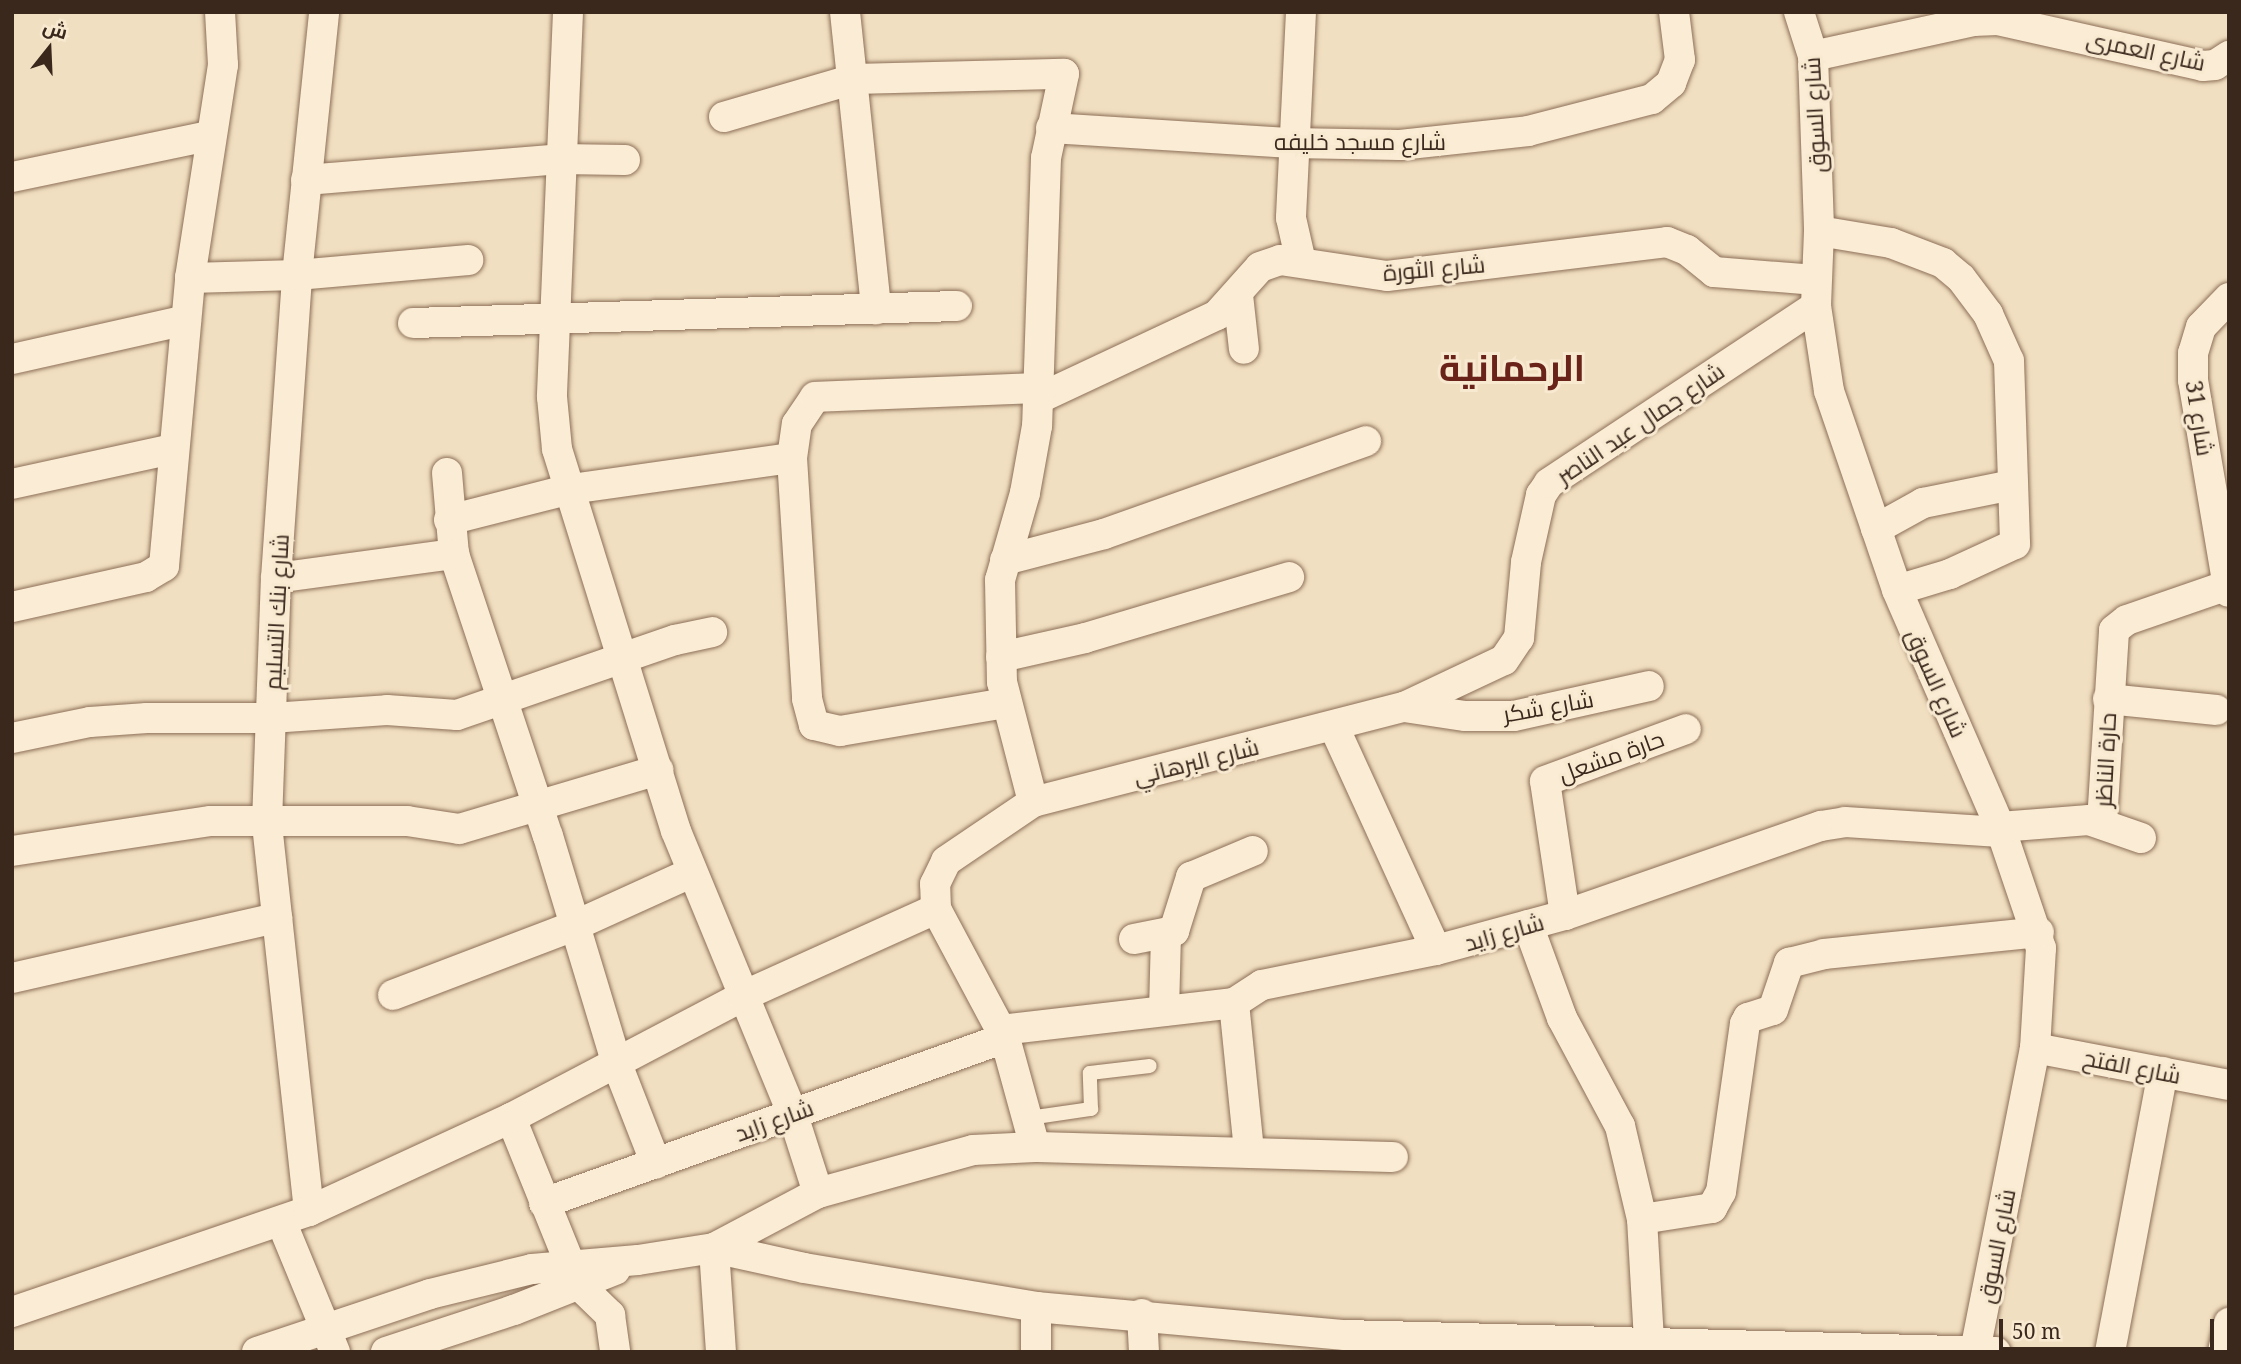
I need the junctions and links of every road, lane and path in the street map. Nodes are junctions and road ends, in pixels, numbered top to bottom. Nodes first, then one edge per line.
1 (220, 12) edge
2 (324, 12) edge
3 (568, 12) edge
4 (845, 12) edge
5 (1301, 12) edge
6 (1674, 12) edge
7 (1799, 12) edge
8 (2021, 17) edge
9 (1813, 56) junction
10 (2229, 56) edge
11 (854, 79) junction
12 (724, 117) dead end
13 (1051, 128) junction
14 (209, 136) junction
15 (1292, 144) junction
16 (560, 159) junction
17 (625, 160) dead end
18 (12, 177) edge
19 (306, 180) junction
20 (1819, 231) junction
21 (468, 260) dead end
22 (1301, 262) junction
23 (297, 275) junction
24 (190, 278) junction
25 (1816, 293) junction
26 (1238, 295) junction
27 (2229, 298) edge
28 (957, 306) dead end
29 (876, 309) junction
30 (554, 318) junction
31 (186, 320) junction
32 (413, 323) dead end
33 (1244, 349) dead end
34 (12, 359) edge
35 (1041, 393) junction
36 (1366, 441) dead end
37 (172, 449) junction
38 (792, 458) junction
39 (447, 473) dead end
40 (12, 484) edge
41 (2012, 485) junction
42 (571, 489) junction
43 (449, 520) junction
44 (1876, 529) junction
45 (454, 554) junction
46 (1005, 560) junction
47 (1289, 577) dead end
48 (276, 578) junction
49 (2228, 588) edge
50 (1897, 590) junction
51 (12, 607) edge
52 (712, 632) dead end
53 (1000, 657) junction
54 (621, 660) junction
55 (1504, 660) joint
56 (1649, 686) dead end
57 (2108, 699) junction
58 (503, 700) junction
59 (1006, 703) junction
60 (1404, 707) junction
61 (2216, 710) dead end
62 (271, 718) junction
63 (1334, 727) junction
64 (1686, 729) dead end
65 (12, 738) edge
66 (658, 770) junction
67 (1033, 802) junction
68 (538, 807) junction
69 (267, 822) junction
70 (2102, 822) junction
71 (2000, 829) junction
72 (2141, 838) dead end
73 (12, 851) edge
74 (1253, 851) dead end
75 (691, 873) junction
76 (936, 909) junction
77 (1565, 915) junction
78 (277, 918) junction
79 (1528, 925) junction
80 (574, 926) junction
81 (2039, 932) junction
82 (1166, 933) junction
83 (1134, 939) dead end
84 (1436, 950) junction
85 (12, 978) edge
86 (393, 995) dead end
87 (743, 996) junction
88 (1234, 1003) junction
89 (1164, 1011) junction
90 (1003, 1034) junction
91 (2035, 1048) junction
92 (617, 1064) junction
93 (1150, 1066) dead end
94 (2162, 1072) junction
95 (2229, 1085) edge
96 (792, 1112) junction
97 (511, 1118) junction
98 (1032, 1133) junction
99 (1249, 1150) junction
100 (1393, 1157) dead end
101 (656, 1164) junction
102 (818, 1193) junction
103 (544, 1203) junction
104 (295, 1216) junction
105 (1642, 1219) junction
106 (713, 1248) junction
107 (574, 1274) junction
108 (1036, 1307) junction
109 (12, 1312) edge
110 (1142, 1314) junction
111 (2229, 1323) edge
112 (331, 1340) edge
113 (1345, 1343) edge
114 (1465, 1344) edge
115 (1663, 1345) edge
116 (422, 1346) edge
117 (1581, 1346) edge
118 (1982, 1351) edge
119 (257, 1352) edge
120 (386, 1352) edge
121 (615, 1352) edge
122 (721, 1352) edge
123 (1035, 1352) edge
124 (1144, 1352) edge
125 (2110, 1352) edge
126 (2222, 1352) edge

1 - 14 street
2 - 19 street, شارع بنك التسليم
3 - 16 street
4 - 11 street
5 - 15 street
6 - 15 street, شارع مسجد خليفه
7 - 9 street, شارع السوق
8 - 9 street, شارع العمرى
8 - 10 street, شارع العمرى
9 - 20 street, شارع السوق
11 - 12 street
11 - 13 street
11 - 29 street
13 - 15 street, شارع مسجد خليفه
13 - 35 street
14 - 18 street
14 - 24 street
15 - 22 street
16 - 17 street
16 - 19 street
16 - 30 street
19 - 23 street, شارع بنك التسليم
20 - 25 street, شارع السوق
20 - 41 street
21 - 23 street
22 - 25 street, شارع الثورة
22 - 26 street, شارع الثورة
23 - 24 street
23 - 48 street, شارع بنك التسليم
24 - 31 street
25 - 44 street, شارع السوق
25 - 55 street, شارع جمال عبد الناصر
26 - 33 street
26 - 35 street, شارع الثورة
27 - 49 street, شارع 31
28 - 29 street
29 - 30 street
30 - 32 street
30 - 42 street
31 - 34 street
31 - 37 street
35 - 38 street
35 - 46 street
36 - 46 street
37 - 40 street
37 - 51 street
38 - 42 street
38 - 59 street
39 - 43 street
41 - 44 street
41 - 50 street
42 - 43 street
42 - 54 street
43 - 45 street
44 - 50 street, شارع السوق
45 - 48 street
45 - 58 street
46 - 53 street
47 - 53 street
48 - 62 street, شارع بنك التسليم
49 - 57 street, حارة الناظر
50 - 71 street, شارع السوق
52 - 54 street
53 - 59 street
54 - 58 street
54 - 66 street
55 - 60 street, شارع البرهاني
56 - 60 street, شارع شكر
57 - 61 street, حارة الناظر
57 - 70 street, حارة الناظر
58 - 62 street
58 - 68 street
59 - 67 street
60 - 63 street, شارع البرهاني
62 - 65 street
62 - 69 street, شارع بنك التسليم
63 - 67 street, شارع البرهاني
63 - 84 street
64 - 77 street, حارة مشعل
66 - 68 street
66 - 75 street
67 - 76 street, شارع البرهاني
68 - 69 street
68 - 80 street
69 - 73 street
69 - 78 street, شارع بنك التسليم
70 - 71 street, شارع زايد
70 - 72 street
71 - 77 street, شارع زايد
71 - 81 street, شارع السوق
74 - 82 street
75 - 80 street
75 - 87 street
76 - 87 street
76 - 90 street
77 - 79 street, شارع زايد
78 - 85 street
78 - 104 street, شارع بنك التسليم
79 - 84 street, شارع زايد
79 - 105 street
80 - 86 street
80 - 92 street
81 - 91 street, شارع السوق
81 - 105 street
82 - 83 street
82 - 89 street
84 - 88 street, شارع زايد
87 - 92 street
87 - 96 street
88 - 89 street, شارع زايد
88 - 99 street
89 - 90 street, شارع زايد
90 - 96 street, شارع زايد
90 - 98 street
91 - 94 street, شارع الفتح
91 - 118 street, شارع السوق
92 - 97 street
92 - 101 street
93 - 98 lane
94 - 95 street, شارع الفتح
94 - 125 street
96 - 101 street, شارع زايد
96 - 102 street
97 - 103 street
97 - 104 street
98 - 99 street
98 - 102 street
99 - 100 street
101 - 103 street, شارع زايد
102 - 106 street
103 - 107 street
104 - 109 street
104 - 112 street, شارع بنك التسليم
105 - 115 street
106 - 107 street
106 - 108 street
106 - 122 street
107 - 112 street
107 - 116 street
107 - 121 street
108 - 110 street
108 - 123 street
110 - 113 street
110 - 124 street
111 - 126 street
112 - 119 street
113 - 114 street
114 - 117 street
115 - 117 street
115 - 118 street
116 - 120 street

